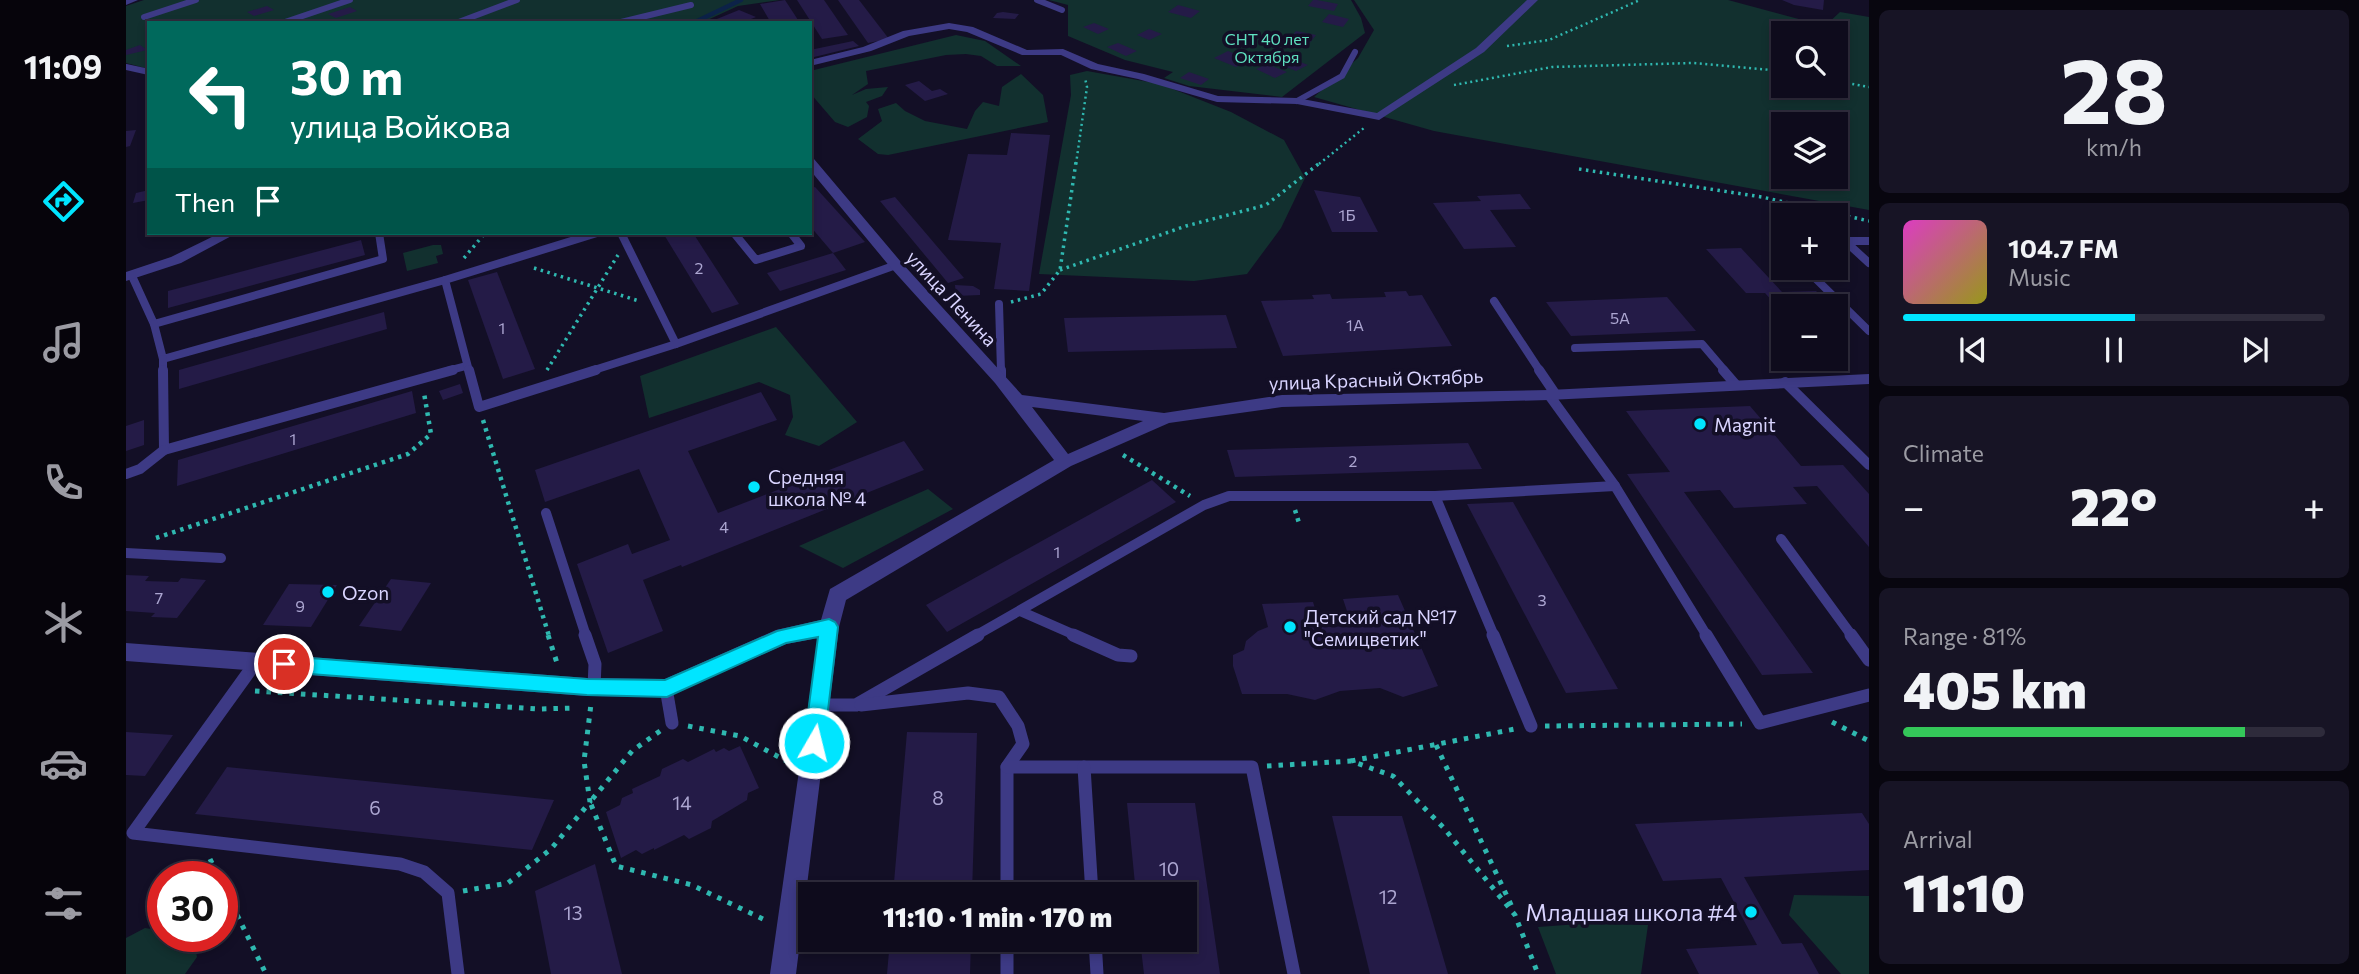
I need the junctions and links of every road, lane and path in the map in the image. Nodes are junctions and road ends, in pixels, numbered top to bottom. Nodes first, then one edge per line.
1 (133, 0) edge
2 (196, 0) edge
3 (350, 0) edge
4 (517, 0) edge
5 (1037, 0) edge
6 (1533, 0) edge
7 (1640, 0) edge
8 (126, 2) edge
9 (691, 5) dead end
10 (1062, 10) dead end
11 (144, 17) dead end
12 (288, 21) edge
13 (461, 21) edge
14 (625, 21) edge
15 (1480, 50) junction
16 (1063, 52) junction
17 (1354, 52) dead end
18 (812, 63) edge
19 (126, 67) edge
20 (147, 69) edge
21 (1771, 70) edge
22 (1848, 84) edge
23 (1452, 85) dead end
24 (1869, 88) edge
25 (1297, 101) junction
26 (1379, 117) junction
27 (812, 164) edge
28 (1579, 169) dead end
29 (1869, 221) edge
30 (226, 235) edge
31 (379, 235) edge
32 (590, 235) edge
33 (622, 235) edge
34 (736, 235) edge
35 (793, 235) edge
36 (1869, 241) edge
37 (626, 242) junction
38 (509, 260) junction
39 (1869, 263) edge
40 (895, 265) junction
41 (1060, 270) junction
42 (129, 276) edge
43 (445, 280) junction
44 (1817, 280) edge
45 (597, 289) junction
46 (1494, 301) dead end
47 (999, 304) joint
48 (657, 306) junction
49 (154, 324) junction
50 (1869, 331) edge
51 (676, 344) junction
52 (1575, 348) dead end
53 (163, 359) junction
54 (467, 366) junction
55 (422, 378) junction
56 (1001, 379) junction
57 (1869, 379) edge
58 (1785, 382) junction
59 (1736, 385) junction
60 (535, 389) junction
61 (1553, 395) junction
62 (1017, 400) junction
63 (479, 407) junction
64 (1166, 418) junction
65 (1104, 443) junction
66 (164, 450) junction
67 (1065, 462) junction
68 (1869, 465) edge
69 (126, 474) edge
70 (1615, 486) junction
71 (1435, 496) junction
72 (1204, 505) junction
73 (546, 513) dead end
74 (152, 539) dead end
75 (1781, 539) dead end
76 (126, 553) edge
77 (221, 558) dead end
78 (1020, 611) junction
79 (829, 627) junction
80 (126, 652) edge
81 (1130, 656) dead end
82 (1869, 660) edge
83 (256, 662) junction
84 (560, 670) dead end
85 (667, 688) junction
86 (236, 690) junction
87 (591, 694) junction
88 (1869, 695) edge
89 (820, 705) junction
90 (856, 705) junction
91 (604, 707) dead end
92 (1809, 710) junction
93 (672, 723) junction
94 (1760, 723) junction
95 (1531, 726) junction
96 (1869, 741) edge
97 (1436, 745) junction
98 (1351, 761) junction
99 (792, 765) dead end
100 (1007, 767) junction
101 (1084, 767) junction
102 (1252, 767) junction
103 (590, 802) junction
104 (130, 838) edge
105 (1007, 882) edge
106 (1091, 882) edge
107 (448, 893) junction
108 (1516, 915) junction
109 (238, 917) edge
110 (788, 931) junction
111 (1007, 952) edge
112 (1096, 952) edge
113 (266, 974) edge
114 (458, 974) edge
115 (783, 974) edge
116 (1007, 974) edge
117 (1097, 974) edge
118 (1294, 974) edge
119 (1538, 974) edge

1 - 8 street
2 - 11 lane
3 - 12 lane
4 - 13 lane
5 - 10 lane
6 - 15 street
7 - 15 path
9 - 14 lane
15 - 26 street
16 - 18 street
16 - 25 street
16 - 41 path
17 - 25 lane
19 - 20 lane
21 - 23 path
22 - 24 path
25 - 26 street
26 - 41 path
27 - 40 street, улица Ленина
28 - 29 path
30 - 42 street
31 - 49 lane
32 - 38 lane
33 - 37 lane
34 - 35 lane
36 - 39 lane
37 - 45 path
37 - 48 lane
38 - 43 lane
38 - 45 path
40 - 51 lane
40 - 56 street, улица Ленина
41 - 47 path
42 - 49 lane
43 - 53 lane
43 - 54 lane
44 - 50 lane
45 - 48 path
45 - 60 path
46 - 61 lane
47 - 56 lane
48 - 51 lane
49 - 53 lane
51 - 60 lane
52 - 59 lane
53 - 66 lane
54 - 55 lane
54 - 63 lane
55 - 66 lane
55 - 74 path
56 - 62 street, улица Ленина
57 - 58 street, улица Красный Октябрь
58 - 59 street, улица Красный Октябрь
58 - 68 lane
59 - 61 street, улица Красный Октябрь
60 - 63 lane
61 - 64 street, улица Красный Октябрь
61 - 70 lane
62 - 64 street
62 - 67 street, улица Ленина
63 - 84 path
64 - 65 street, улица Красный Октябрь
65 - 67 street, улица Красный Октябрь
65 - 72 path
66 - 69 lane
67 - 79 street, улица Красный Октябрь
70 - 71 lane
70 - 94 lane
71 - 72 lane
71 - 95 lane
72 - 78 lane
73 - 87 lane
75 - 82 lane
76 - 77 lane
78 - 81 lane
78 - 90 lane
79 - 85 street
79 - 89 street, улица Красный Октябрь
80 - 83 street
83 - 86 lane
83 - 87 street
85 - 87 street
85 - 93 lane
86 - 87 path
86 - 104 lane
87 - 91 path
87 - 103 path
88 - 92 lane
89 - 90 lane
89 - 110 street, улица Красный Октябрь
90 - 100 lane
92 - 94 lane
92 - 96 path
93 - 99 path
93 - 103 path
94 - 95 path
95 - 97 path
97 - 98 path
97 - 108 path
98 - 102 path
98 - 108 path
100 - 101 lane
100 - 105 lane
101 - 102 lane
101 - 106 lane
102 - 118 lane
103 - 107 path
103 - 110 path
104 - 107 lane
107 - 114 lane
108 - 119 path
109 - 113 path
110 - 115 street, улица Красный Октябрь
111 - 116 lane
112 - 117 lane

